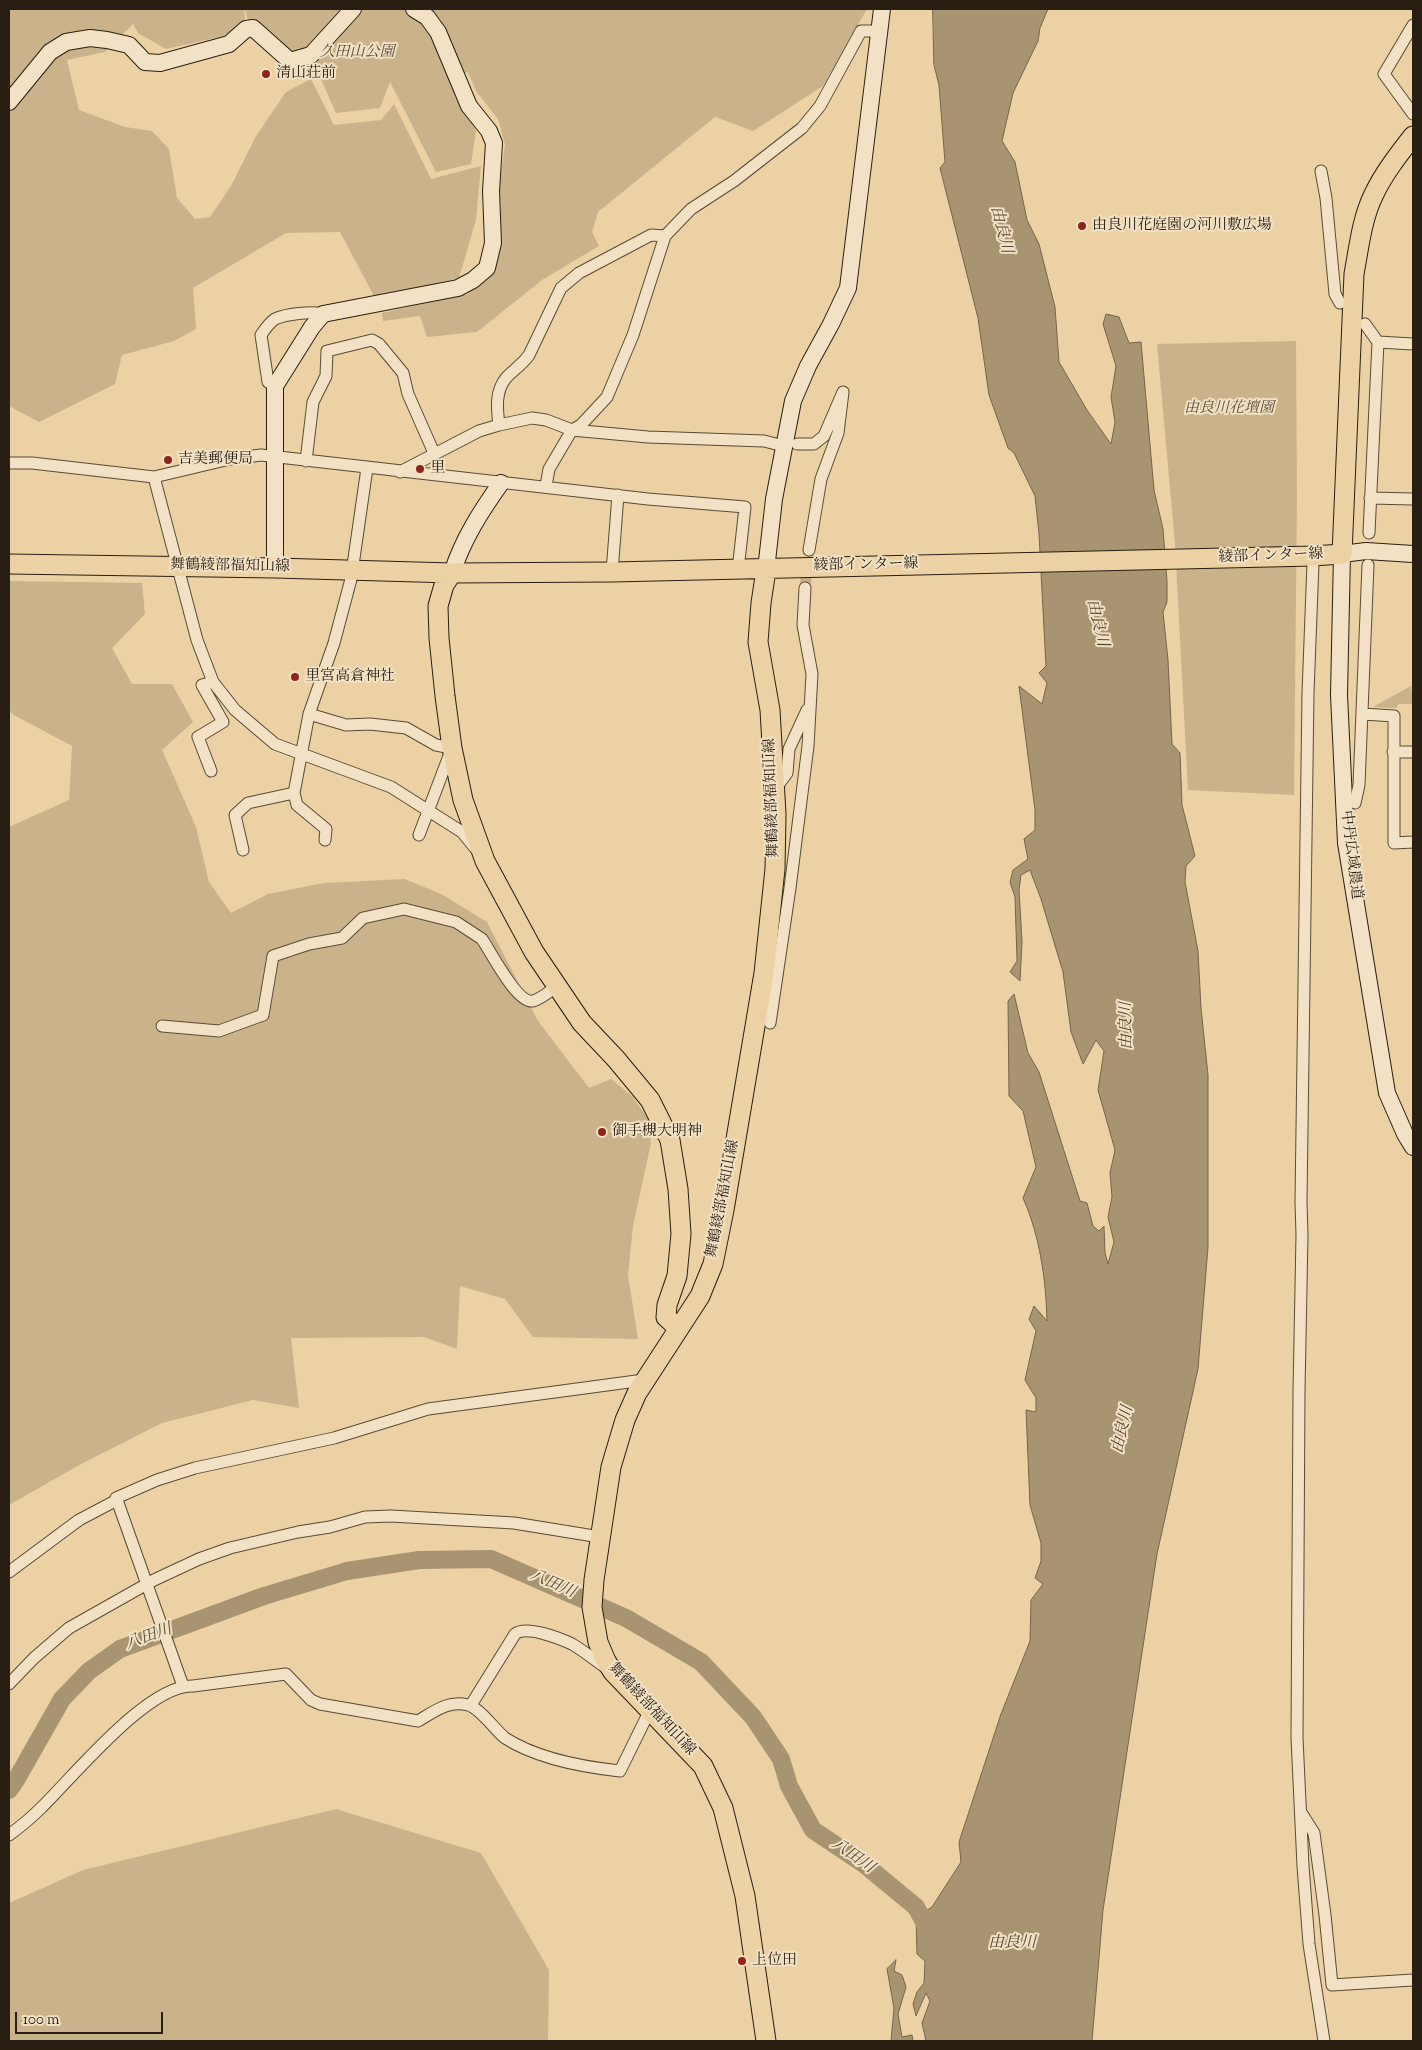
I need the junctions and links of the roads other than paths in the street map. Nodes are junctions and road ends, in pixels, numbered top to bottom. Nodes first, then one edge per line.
1 (354, 9) edge
2 (414, 9) edge
3 (882, 9) edge
4 (1413, 25) edge
5 (879, 31) junction
6 (9, 102) edge
7 (1413, 114) edge
8 (1413, 136) edge
9 (1321, 171) dead end
10 (665, 236) junction
11 (1340, 303) dead end
12 (323, 314) junction
13 (1366, 324) dead end
14 (1378, 342) junction
15 (1413, 344) edge
16 (275, 386) junction
17 (499, 425) junction
18 (572, 430) junction
19 (776, 444) dead end
20 (797, 444) dead end
21 (434, 453) junction
22 (276, 458) junction
23 (306, 461) junction
24 (9, 463) edge
25 (367, 468) junction
26 (400, 472) junction
27 (154, 477) junction
28 (501, 483) junction
29 (546, 486) junction
30 (618, 495) junction
31 (1370, 498) junction
32 (1413, 498) edge
33 (1369, 533) dead end
34 (809, 550) tunnel mouth
35 (1342, 554) junction
36 (1413, 554) edge
37 (1309, 560) junction
38 (739, 561) dead end
39 (9, 564) edge
40 (1368, 565) dead end
41 (177, 566) junction
42 (274, 568) junction
43 (352, 569) junction
44 (766, 570) junction
45 (452, 572) junction
46 (612, 572) junction
47 (805, 588) tunnel mouth
48 (213, 682) junction
49 (810, 704) junction
50 (309, 714) junction
51 (1363, 714) junction
52 (452, 748) junction
53 (1393, 752) junction
54 (1413, 752) edge
55 (303, 755) junction
56 (211, 771) dead end
57 (776, 788) junction
58 (294, 793) junction
59 (1355, 802) dead end
60 (428, 809) junction
61 (419, 835) dead end
62 (325, 840) dead end
63 (1413, 842) edge
64 (243, 850) dead end
65 (485, 861) junction
66 (557, 986) junction
67 (770, 1023) dead end
68 (162, 1026) dead end
69 (1413, 1147) edge
70 (678, 1328) junction
71 (644, 1380) junction
72 (117, 1500) junction
73 (600, 1537) junction
74 (9, 1572) edge
75 (147, 1584) junction
76 (609, 1667) junction
77 (9, 1684) edge
78 (183, 1686) junction
79 (471, 1705) junction
80 (650, 1710) junction
81 (1301, 1812) junction
82 (9, 1835) edge
83 (1413, 1980) edge
84 (766, 2041) edge
85 (1324, 2041) edge

1 - 6 street
2 - 12 street
3 - 5 street
4 - 7 street
5 - 10 street
5 - 44 street
8 - 35 main road, 綾部インター線
9 - 11 street
10 - 17 street
10 - 18 street
12 - 16 street
12 - 16 street
13 - 14 street
14 - 15 street
14 - 31 street
16 - 22 street
17 - 18 street
17 - 21 street
18 - 19 street
18 - 29 street
20 - 34 street
21 - 23 street
21 - 26 street
22 - 23 street
22 - 27 street
22 - 42 street
23 - 25 street
24 - 27 street
25 - 26 street
25 - 43 street
26 - 28 street
27 - 41 street
28 - 29 street
28 - 45 street
29 - 30 street
30 - 38 street
30 - 46 street
31 - 32 street
31 - 33 street
35 - 36 street
35 - 37 main road, 綾部インター線
35 - 69 street, 中丹広域農道
37 - 44 main road, 綾部インター線
37 - 81 street
39 - 41 main road, 舞鶴綾部福知山線
40 - 51 street
41 - 42 main road, 舞鶴綾部福知山線
41 - 48 street
42 - 43 main road, 舞鶴綾部福知山線
43 - 45 main road, 舞鶴綾部福知山線
43 - 50 street
44 - 46 main road, 舞鶴綾部福知山線
44 - 57 main road, 舞鶴綾部福知山線
45 - 46 main road, 舞鶴綾部福知山線
45 - 52 main road
47 - 49 street
48 - 55 street
48 - 56 street
49 - 57 street
49 - 67 street
50 - 52 street
50 - 55 street
51 - 53 street
51 - 59 street
52 - 60 street
52 - 65 main road
53 - 54 street
53 - 63 street
55 - 58 street
55 - 60 street
57 - 70 main road, 舞鶴綾部福知山線
58 - 62 street
58 - 64 street
60 - 61 street
60 - 65 street
65 - 66 main road
66 - 68 street
66 - 70 main road
70 - 71 main road, 舞鶴綾部福知山線
71 - 72 street
71 - 73 main road, 舞鶴綾部福知山線
72 - 74 street
72 - 75 street
73 - 75 street
73 - 76 main road, 舞鶴綾部福知山線
75 - 77 street
75 - 78 street
76 - 79 street
76 - 80 main road, 舞鶴綾部福知山線
78 - 79 street
78 - 82 street
79 - 80 street
80 - 84 main road, 舞鶴綾部福知山線
81 - 83 street
81 - 85 street

